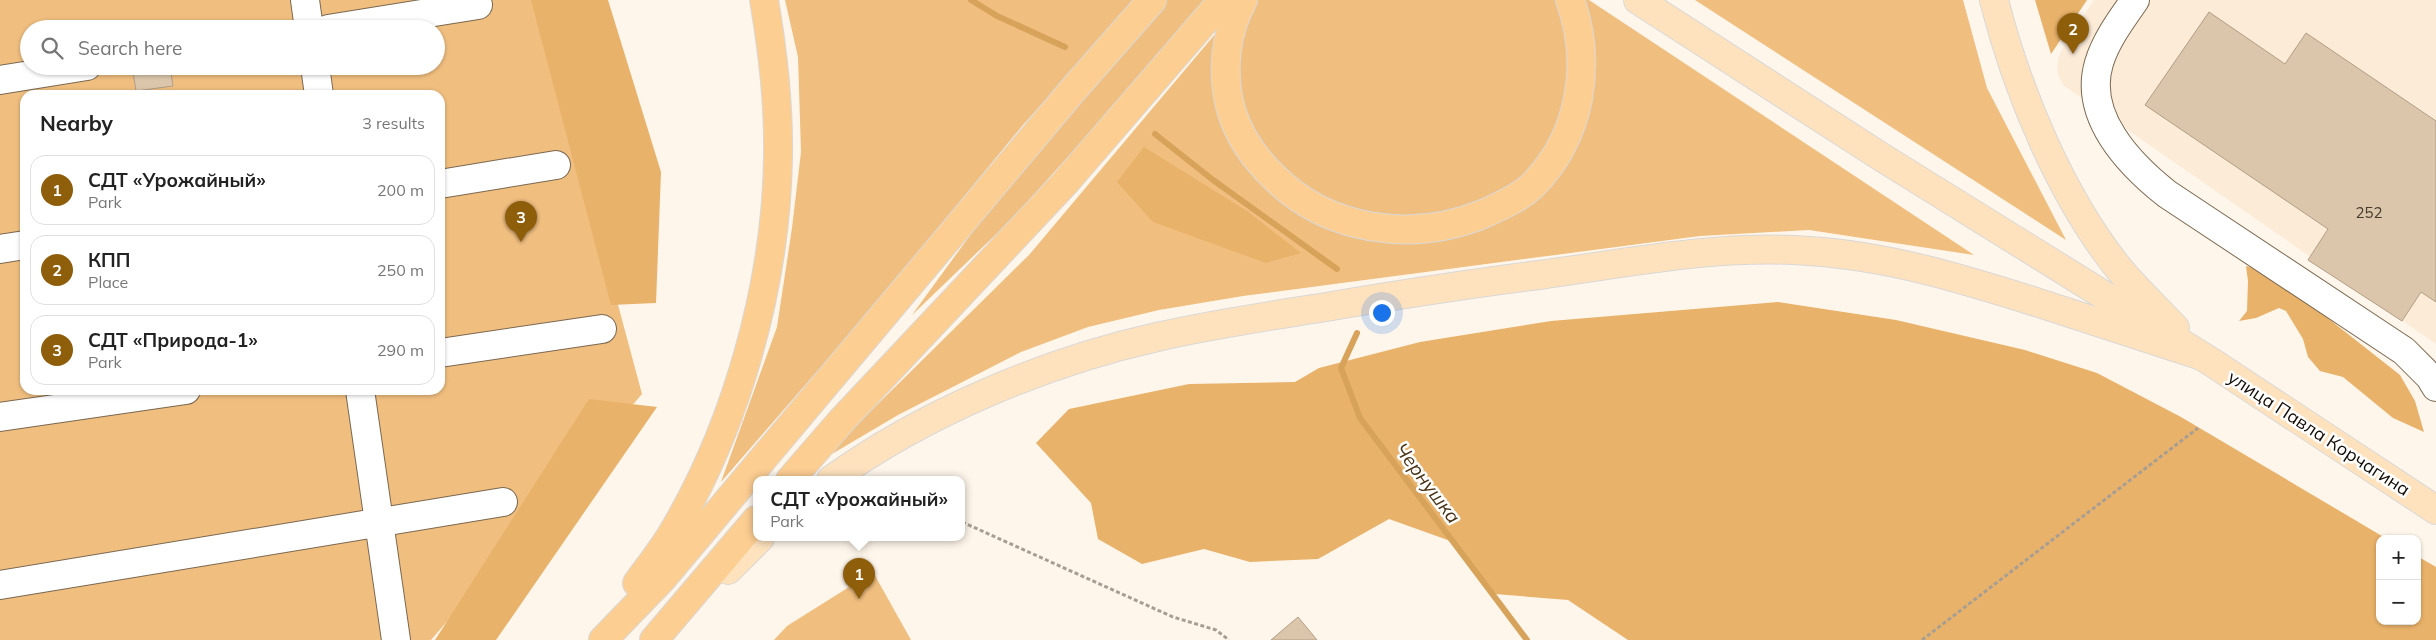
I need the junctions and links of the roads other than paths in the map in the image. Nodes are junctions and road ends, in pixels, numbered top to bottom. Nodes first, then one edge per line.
1 (305, 0) edge
2 (764, 0) edge
3 (1152, 0) edge
4 (1223, 0) edge
5 (1243, 0) edge
6 (1570, 0) edge
7 (1638, 0) edge
8 (1994, 0) edge
9 (2135, 0) edge
10 (478, 5) dead end
11 (308, 20) edge
12 (384, 20) edge
13 (31, 75) edge
14 (316, 75) edge
15 (0, 80) edge
16 (318, 90) edge
17 (556, 165) dead end
18 (445, 183) edge
19 (20, 246) edge
20 (0, 249) edge
21 (602, 329) dead end
22 (445, 352) edge
23 (2202, 356) junction
24 (2436, 387) edge
25 (152, 395) edge
26 (361, 395) edge
27 (0, 417) edge
28 (793, 476) edge
29 (837, 476) edge
30 (503, 502) dead end
31 (2436, 510) edge
32 (379, 522) junction
33 (753, 524) edge
34 (757, 541) edge
35 (0, 585) edge
36 (396, 640) edge
37 (601, 640) edge
38 (654, 640) edge
39 (658, 640) edge

1 - 11 lane
2 - 37 highway
3 - 37 highway
4 - 28 highway
5 - 6 highway
7 - 23 main road
8 - 23 main road
9 - 24 lane
10 - 12 lane
13 - 15 lane
14 - 16 lane
17 - 18 lane
19 - 20 lane
21 - 22 lane
23 - 29 main road
23 - 31 main road, улица Павла Корчагина
25 - 27 lane
26 - 32 lane
30 - 32 lane
32 - 35 lane
32 - 36 lane
33 - 38 highway
34 - 39 main road

